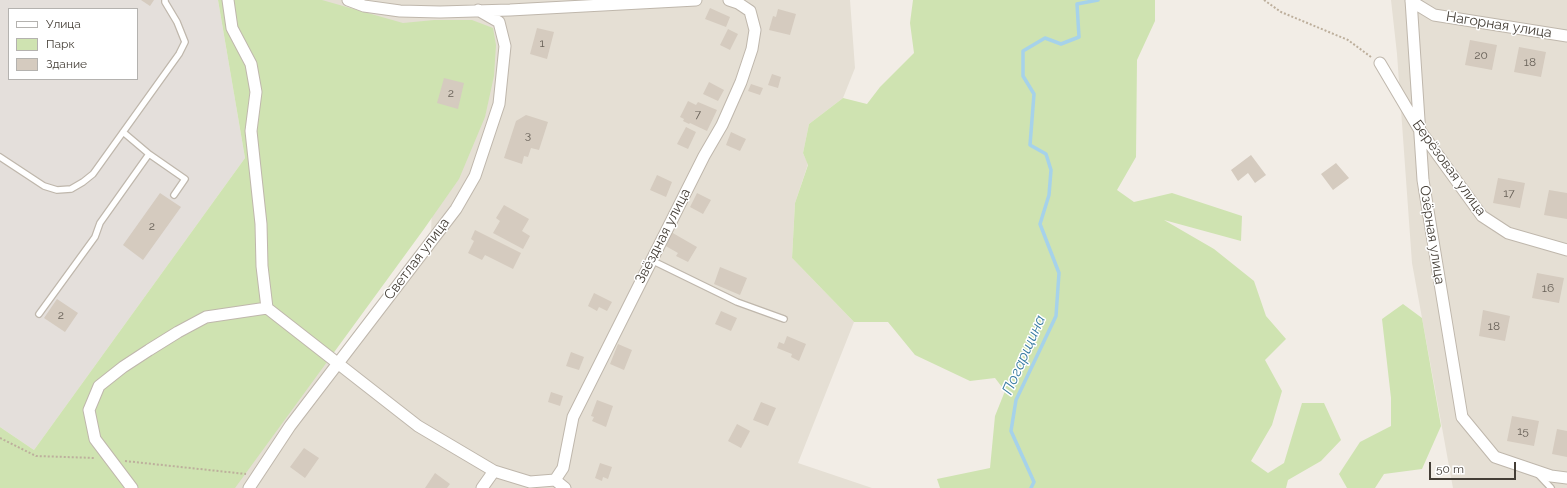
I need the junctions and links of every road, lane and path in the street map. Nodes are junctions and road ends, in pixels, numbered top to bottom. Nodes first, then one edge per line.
1 (165, 0) edge
2 (228, 0) edge
3 (348, 0) edge
4 (696, 0) edge
5 (729, 0) edge
6 (1264, 0) edge
7 (1411, 0) edge
8 (478, 10) junction
9 (1567, 36) edge
10 (1380, 63) joint
11 (1419, 129) junction
12 (123, 132) junction
13 (149, 154) junction
14 (0, 157) edge
15 (174, 195) dead end
16 (1567, 250) edge
17 (651, 260) junction
18 (267, 308) junction
19 (39, 314) dead end
20 (784, 319) dead end
21 (338, 363) junction
22 (1534, 470) junction
23 (494, 471) junction
24 (1567, 478) edge
25 (555, 480) junction
26 (132, 488) edge
27 (248, 488) edge
28 (482, 488) edge
29 (565, 488) edge
30 (1551, 488) edge

1 - 12 lane
2 - 18 street
3 - 8 street
4 - 8 street
5 - 17 street, Звёздная улица
6 - 10 path
7 - 9 street, Нагорная улица
7 - 11 street, Озёрная улица
8 - 21 street, Светлая улица
10 - 11 street, Берёзовая улица
11 - 16 street, Берёзовая улица
11 - 22 street, Озёрная улица
12 - 13 lane
12 - 14 lane
13 - 15 lane
13 - 19 lane
17 - 20 lane
17 - 25 street, Звёздная улица
18 - 21 street
18 - 26 street
21 - 23 street
21 - 27 street, Светлая улица
22 - 24 street
22 - 30 lane
23 - 25 street
23 - 28 street
25 - 29 street

